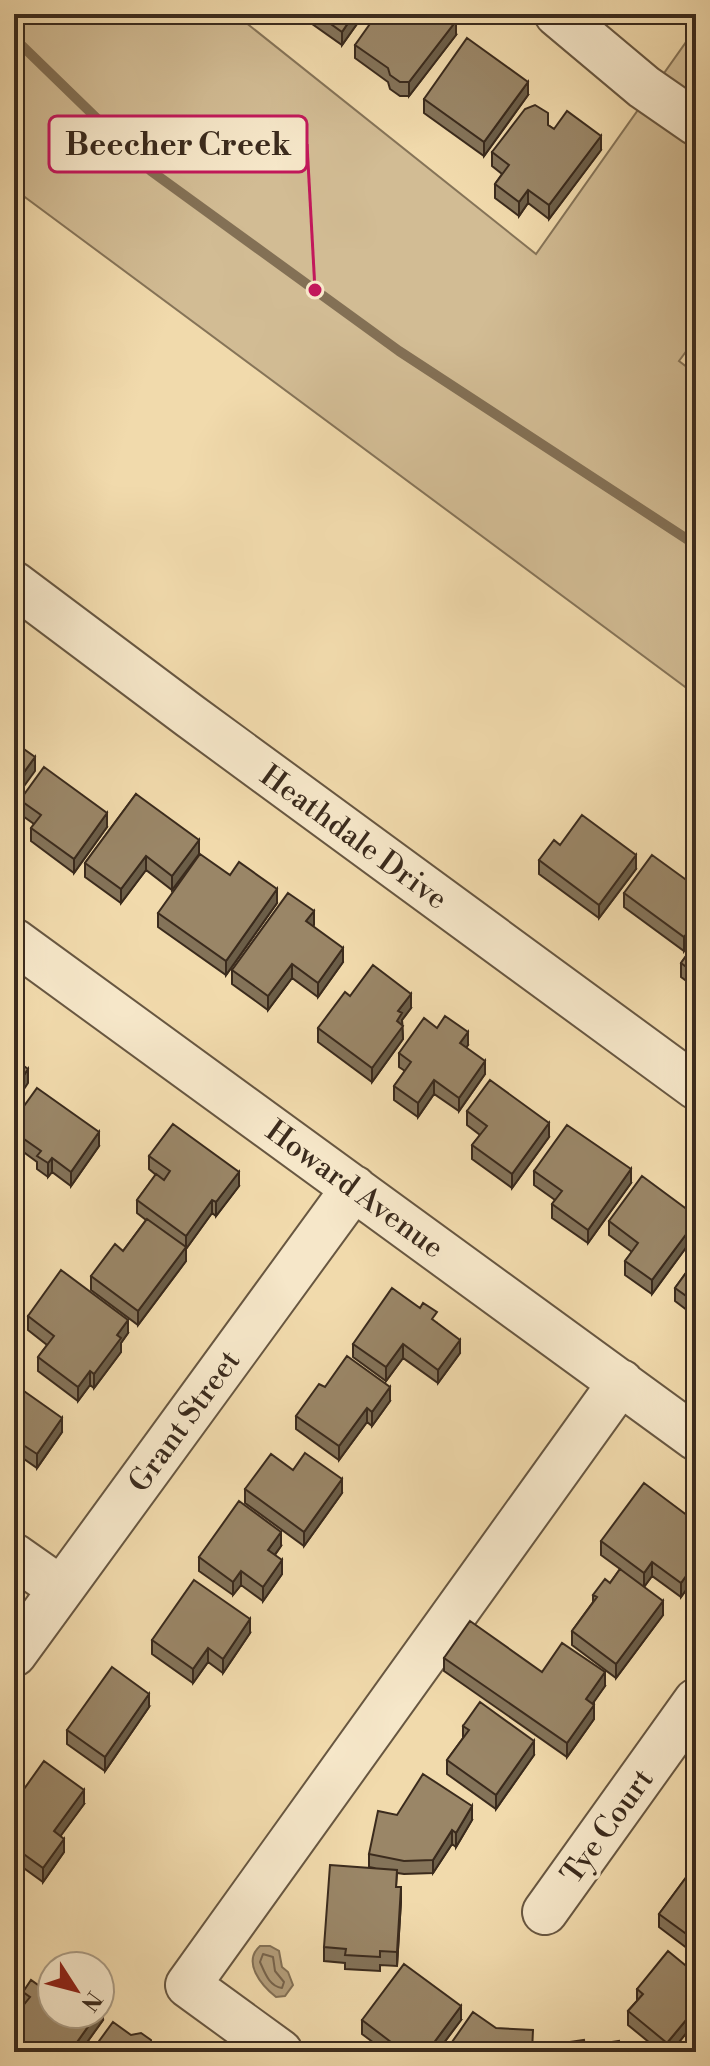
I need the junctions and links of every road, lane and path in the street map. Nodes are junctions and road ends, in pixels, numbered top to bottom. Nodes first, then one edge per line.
1 (557, 14) edge
2 (696, 123) edge
3 (14, 584) edge
4 (14, 941) edge
5 (696, 1087) edge
6 (354, 1188) junction
7 (621, 1382) junction
8 (696, 1438) edge
9 (14, 1556) edge
10 (61, 1589) junction
11 (14, 1654) edge
12 (696, 1701) edge
13 (545, 1912) dead end
14 (280, 2052) edge

1 - 2 street
3 - 5 street, Heathdale Drive
4 - 6 street, Howard Avenue
6 - 7 street, Howard Avenue
6 - 10 street, Grant Street
7 - 8 street, Howard Avenue
7 - 14 street
9 - 10 street
10 - 11 street, Grant Street
12 - 13 street, Tye Court

